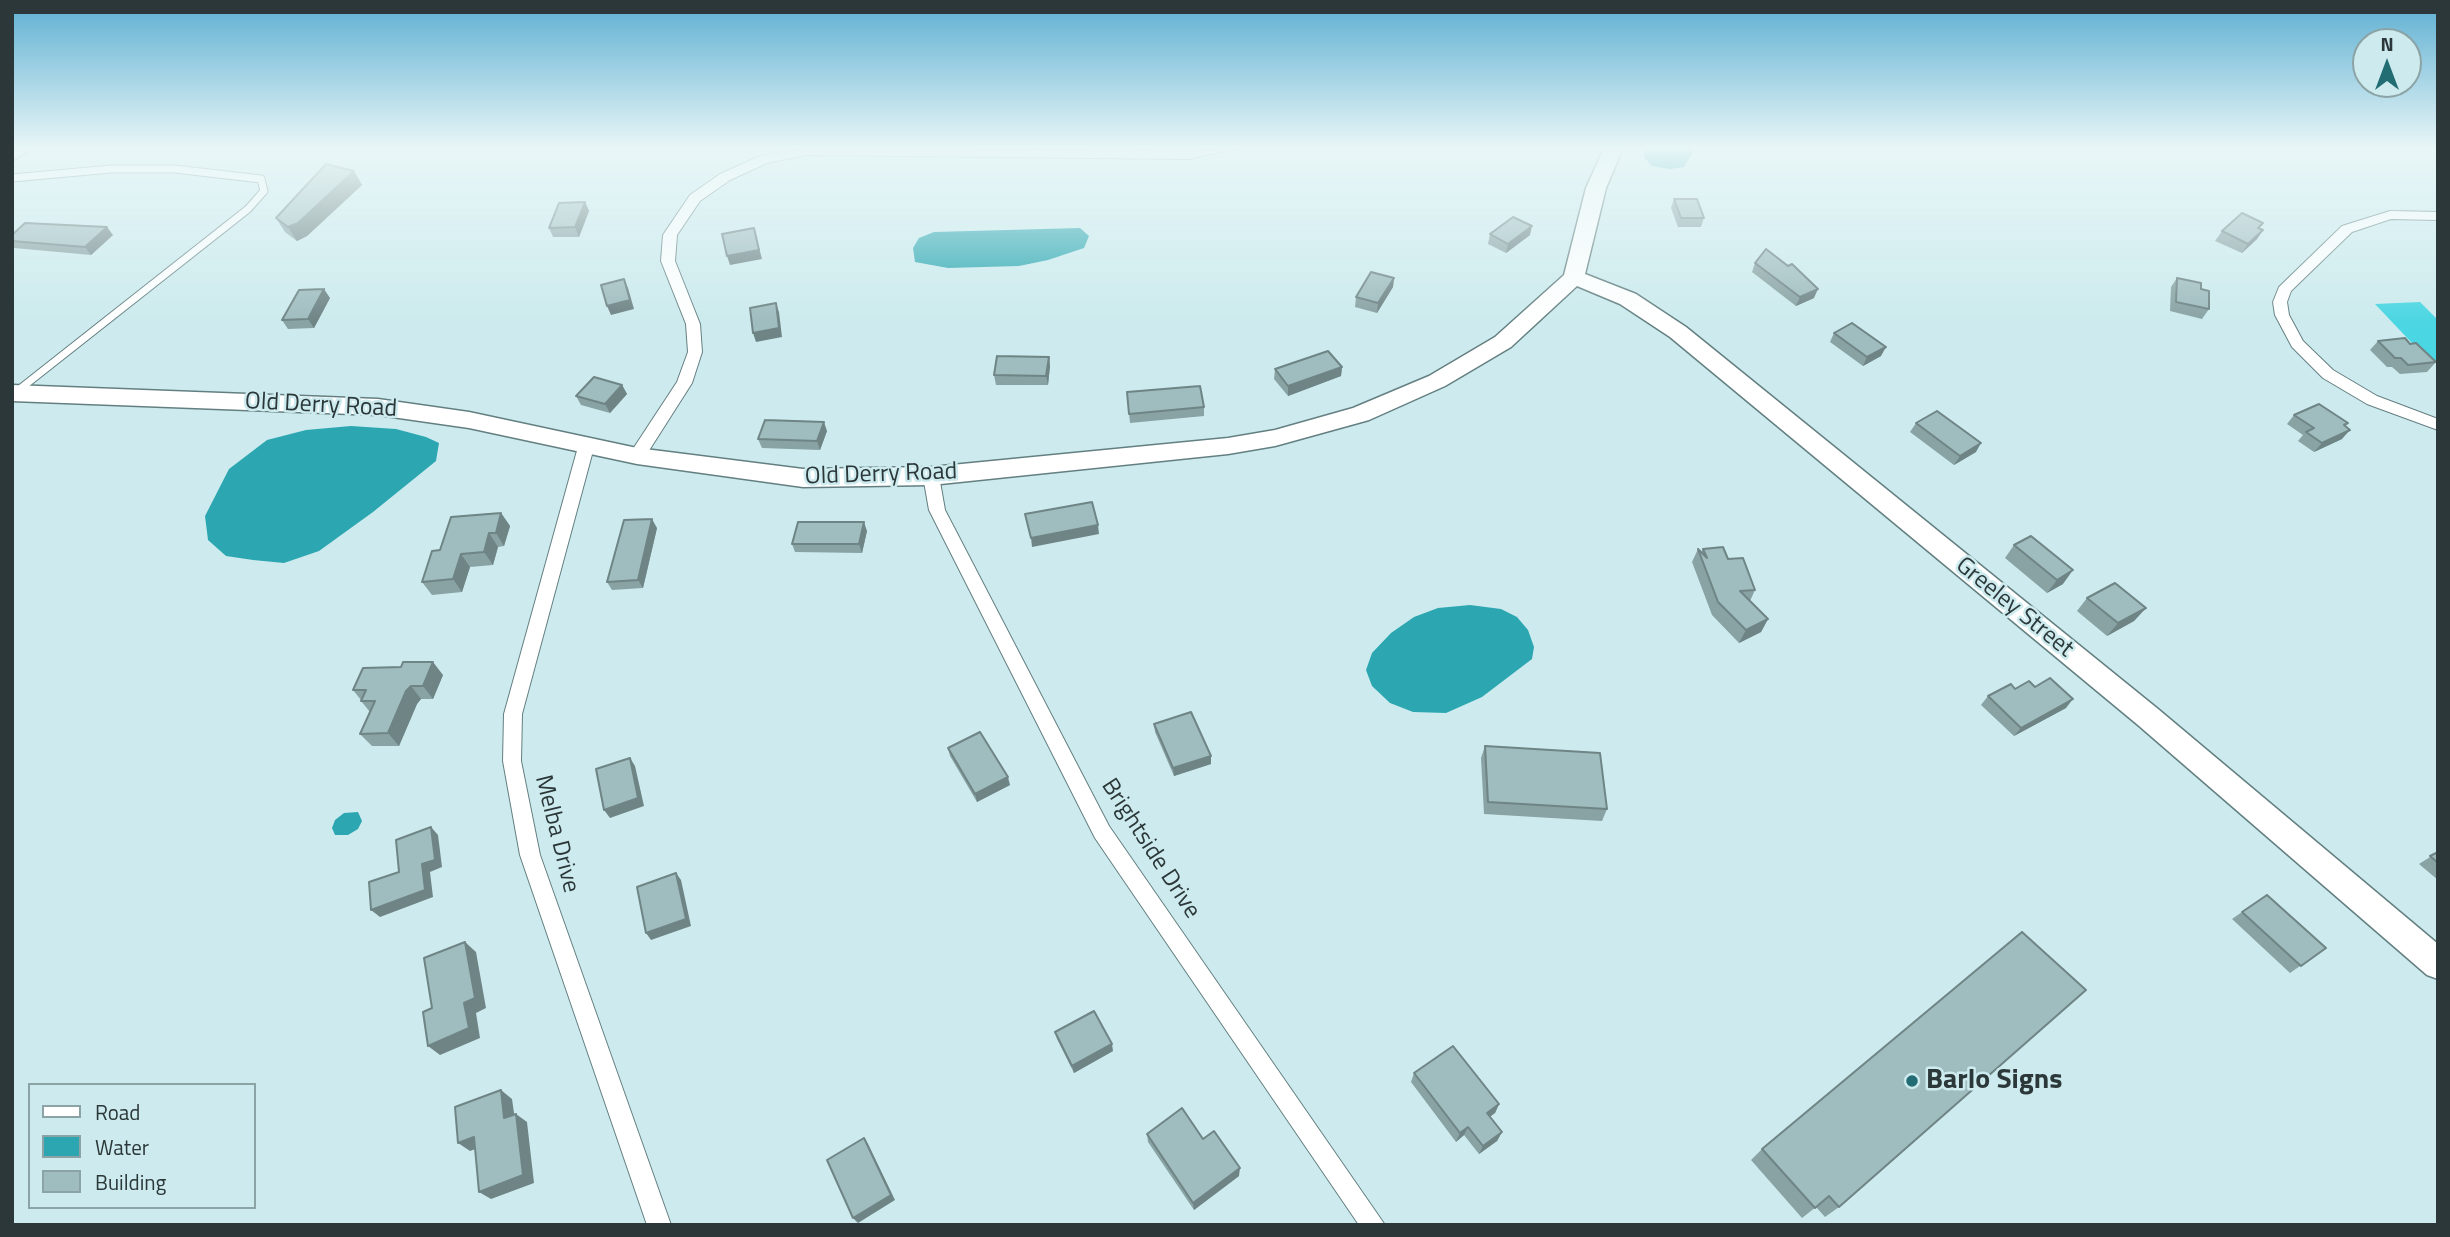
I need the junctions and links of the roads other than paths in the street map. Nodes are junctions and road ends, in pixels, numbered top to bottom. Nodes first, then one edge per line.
1 (251, 206) edge
2 (688, 206) edge
3 (1592, 206) edge
4 (2438, 216) edge
5 (1574, 277) junction
6 (13, 393) edge
7 (2438, 425) edge
8 (586, 447) junction
9 (637, 456) junction
10 (931, 476) junction
11 (2438, 964) edge
12 (659, 1225) edge
13 (1373, 1225) edge

1 - 6 lane
2 - 9 street
3 - 5 street
4 - 7 street
5 - 10 street, Old Derry Road
5 - 11 street, Greeley Street
6 - 8 street, Old Derry Road
8 - 9 street, Old Derry Road
8 - 12 street, Melba Drive
9 - 10 street, Old Derry Road
10 - 13 street, Brightside Drive

